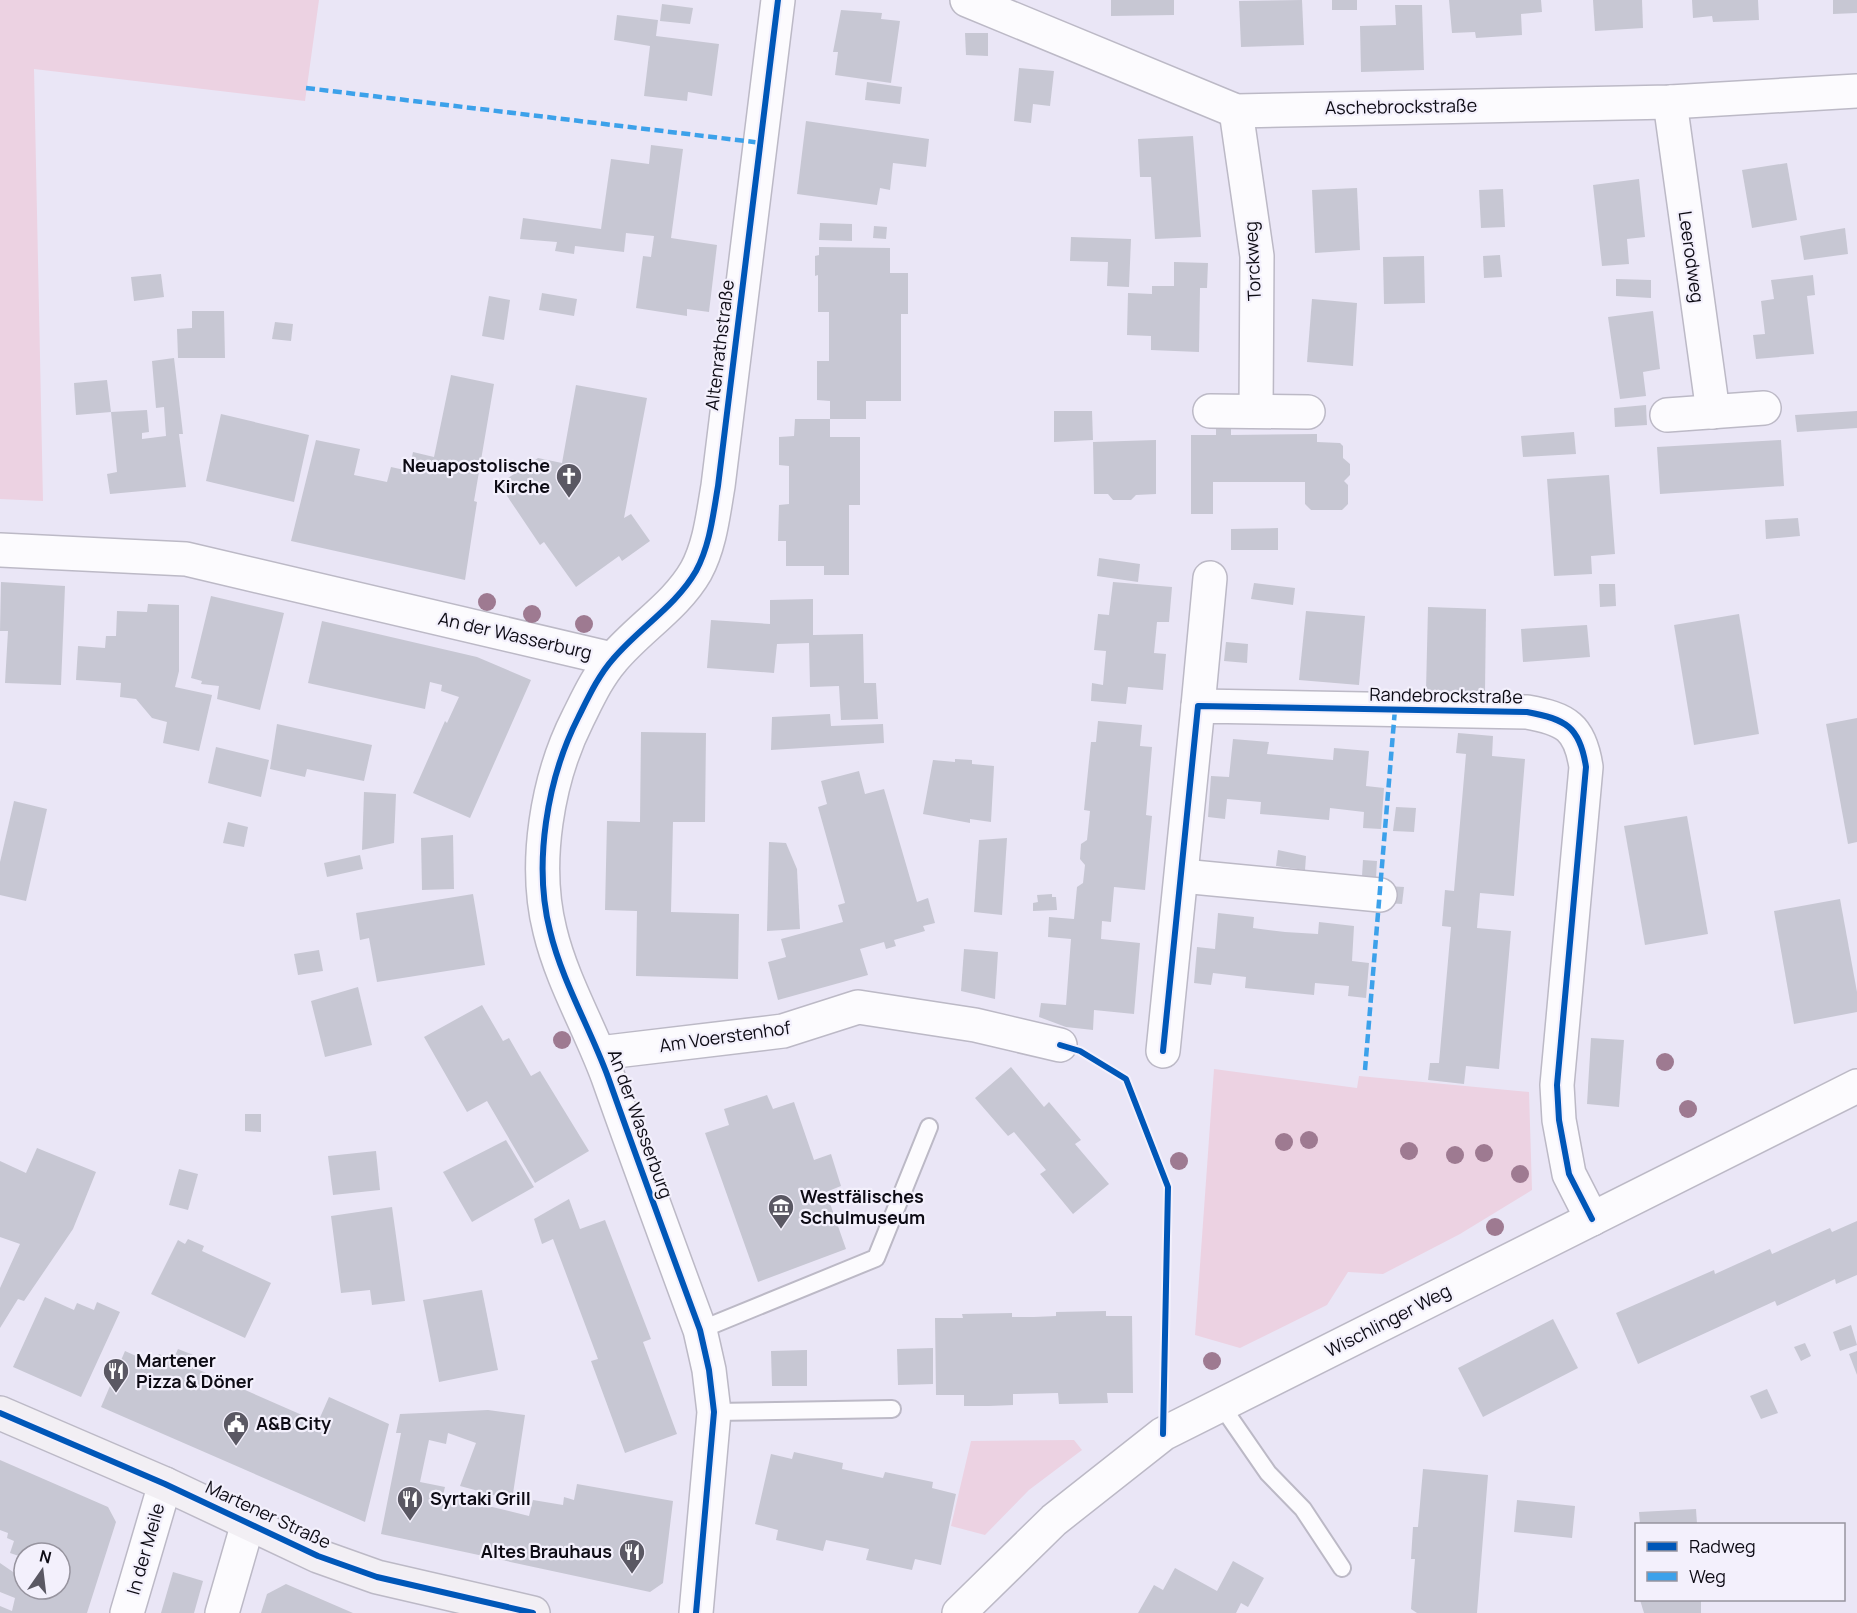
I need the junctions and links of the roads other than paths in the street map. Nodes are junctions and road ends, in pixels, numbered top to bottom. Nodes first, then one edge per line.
1 (778, 0) edge
2 (967, 0) edge
3 (1857, 91) edge
4 (1670, 102) junction
5 (1236, 111) junction
6 (1764, 408) dead end
7 (1209, 411) dead end
8 (1256, 411) junction
9 (1308, 412) dead end
10 (1713, 412) junction
11 (1667, 415) dead end
12 (0, 550) edge
13 (1210, 578) dead end
14 (612, 659) junction
15 (1198, 706) junction
16 (1182, 876) junction
17 (1380, 895) dead end
18 (1060, 1045) dead end
19 (1163, 1051) dead end
20 (599, 1053) junction
21 (1857, 1086) edge
22 (929, 1127) dead end
23 (1592, 1219) junction
24 (700, 1330) junction
25 (1221, 1405) junction
26 (892, 1409) dead end
27 (714, 1412) junction
28 (0, 1413) edge
29 (165, 1484) junction
30 (248, 1523) junction
31 (1342, 1568) dead end
32 (127, 1613) edge
33 (222, 1613) edge
34 (533, 1613) edge
35 (696, 1613) edge
36 (959, 1613) edge

1 - 14 street, Altenrathstraße
2 - 5 street, Aschebrockstraße
3 - 4 street, Aschebrockstraße
4 - 5 street, Aschebrockstraße
4 - 10 street, Leerodweg
5 - 8 street, Torckweg
6 - 10 street
7 - 8 street
8 - 9 street
10 - 11 street
12 - 14 street, An der Wasserburg
13 - 15 street
14 - 20 street, An der Wasserburg
15 - 16 street
15 - 23 street, Randebrockstraße
16 - 17 street
16 - 19 street
18 - 20 street, Am Voerstenhof
20 - 24 street, An der Wasserburg
21 - 23 street, Wischlinger Weg
22 - 24 lane
23 - 25 street, Wischlinger Weg
24 - 27 street, An der Wasserburg
25 - 31 lane
25 - 36 street, Wischlinger Weg
26 - 27 lane
27 - 35 street, An der Wasserburg
28 - 29 main road, Martener Straße
29 - 30 main road, Martener Straße
29 - 32 street, In der Meile
30 - 33 street
30 - 34 main road, Martener Straße

